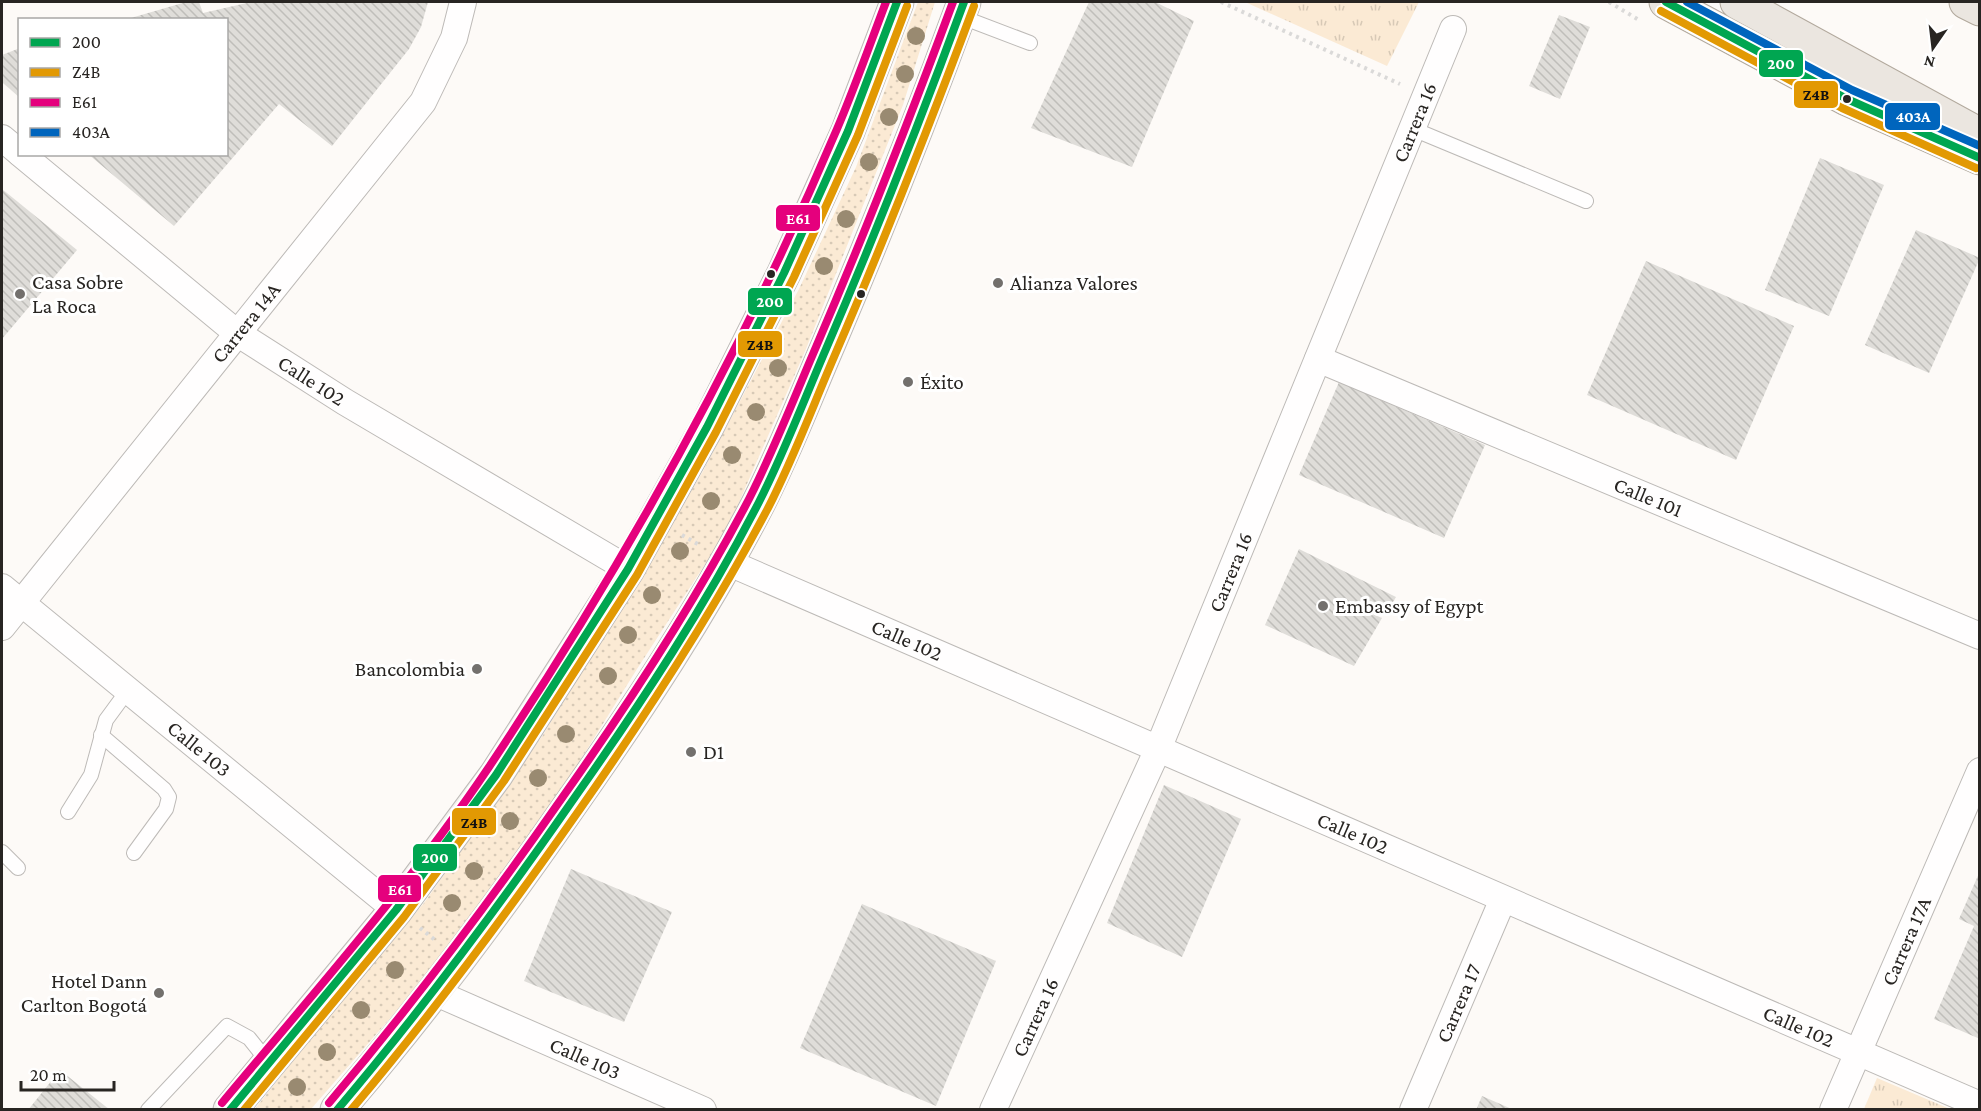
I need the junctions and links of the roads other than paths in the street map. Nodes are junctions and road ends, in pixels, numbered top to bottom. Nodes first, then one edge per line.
1 (463, 2) edge
2 (897, 2) edge
3 (1666, 2) edge
4 (1737, 2) edge
5 (1966, 2) edge
6 (961, 9) edge
7 (1980, 9) edge
8 (1454, 29) dead end
9 (1030, 43) dead end
10 (1413, 129) junction
11 (1980, 135) edge
12 (2, 138) edge
13 (18, 152) edge
14 (22, 156) edge
15 (1980, 158) edge
16 (1586, 201) dead end
17 (237, 333) junction
18 (1318, 358) junction
19 (727, 562) junction
20 (628, 569) junction
21 (2, 586) edge
22 (21, 603) junction
23 (2, 627) edge
24 (1980, 636) edge
25 (128, 690) junction
26 (101, 735) junction
27 (1158, 749) junction
28 (1980, 771) edge
29 (68, 812) dead end
30 (2, 852) edge
31 (135, 853) dead end
32 (18, 867) dead end
33 (1503, 898) junction
34 (396, 910) junction
35 (434, 992) junction
36 (1858, 1052) junction
37 (269, 1063) junction
38 (1980, 1105) edge
39 (148, 1110) edge
40 (230, 1110) edge
41 (337, 1110) edge
42 (703, 1110) edge
43 (993, 1110) edge
44 (1413, 1110) edge
45 (1833, 1110) edge

1 - 17 street, Carrera 14A
2 - 20 main road
3 - 15 main road
4 - 11 main road
5 - 7 main road
6 - 9 lane
6 - 19 main road
8 - 10 street, Carrera 16
10 - 16 lane
10 - 18 street, Carrera 16
12 - 13 street, Calle 102
14 - 17 street, Calle 102
17 - 20 street, Calle 102
17 - 22 street, Carrera 14A
18 - 24 street, Calle 101
18 - 27 street, Carrera 16
19 - 27 street, Calle 102
19 - 35 main road
20 - 34 main road
21 - 22 street, Calle 103
22 - 23 street, Carrera 14A
22 - 25 street, Calle 103
25 - 26 lane
25 - 34 street, Calle 103
26 - 29 lane
26 - 31 lane
27 - 33 street, Calle 102
27 - 43 street, Carrera 16
28 - 36 street, Carrera 17A
30 - 32 lane
33 - 36 street, Calle 102
33 - 44 street, Carrera 17
34 - 37 main road
35 - 41 main road
35 - 42 street, Calle 103
36 - 38 street, Calle 102
36 - 45 street, Carrera 17A
37 - 39 lane
37 - 40 main road

